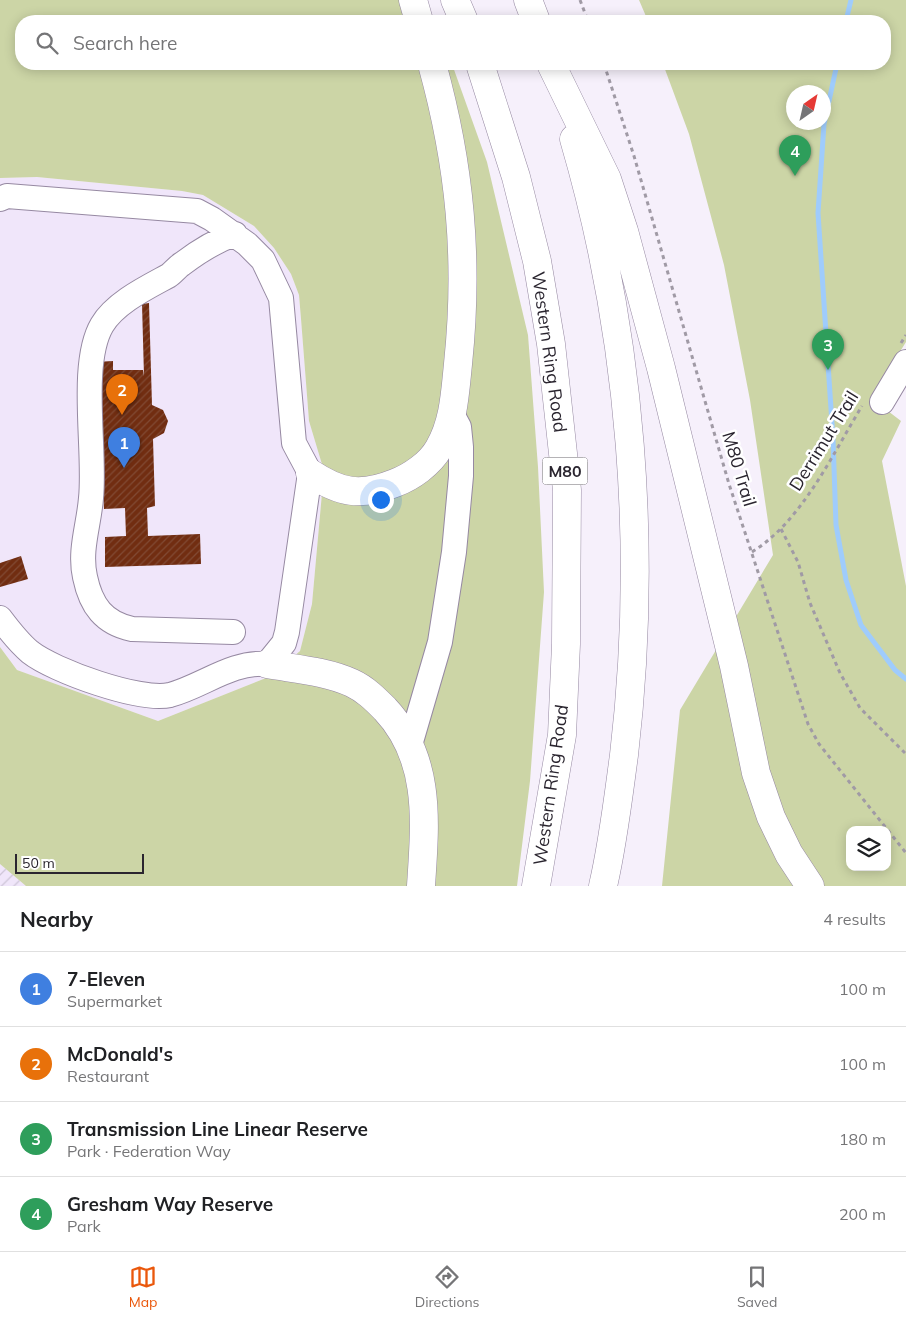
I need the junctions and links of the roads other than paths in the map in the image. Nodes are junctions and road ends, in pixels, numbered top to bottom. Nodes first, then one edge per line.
1 (413, 0) edge
2 (456, 0) edge
3 (528, 0) edge
4 (417, 15) edge
5 (462, 15) edge
6 (534, 15) edge
7 (433, 70) edge
8 (482, 70) edge
9 (553, 70) edge
10 (554, 70) edge
11 (0, 198) edge
12 (235, 234) junction
13 (901, 370) edge
14 (872, 403) road end
15 (452, 414) junction
16 (310, 473) junction
17 (0, 618) edge
18 (233, 632) dead end
19 (267, 664) junction
20 (410, 745) junction
21 (421, 886) edge
22 (536, 886) edge
23 (603, 886) edge
24 (810, 886) edge

1 - 4 highway
2 - 5 highway
3 - 6 highway
7 - 15 highway
8 - 22 highway, Western Ring Road / M80
9 - 23 highway
10 - 24 highway
11 - 12 street
12 - 16 street
12 - 18 street
13 - 14 street
15 - 16 highway
15 - 20 street
16 - 19 street
17 - 19 street
19 - 20 highway
20 - 21 highway

